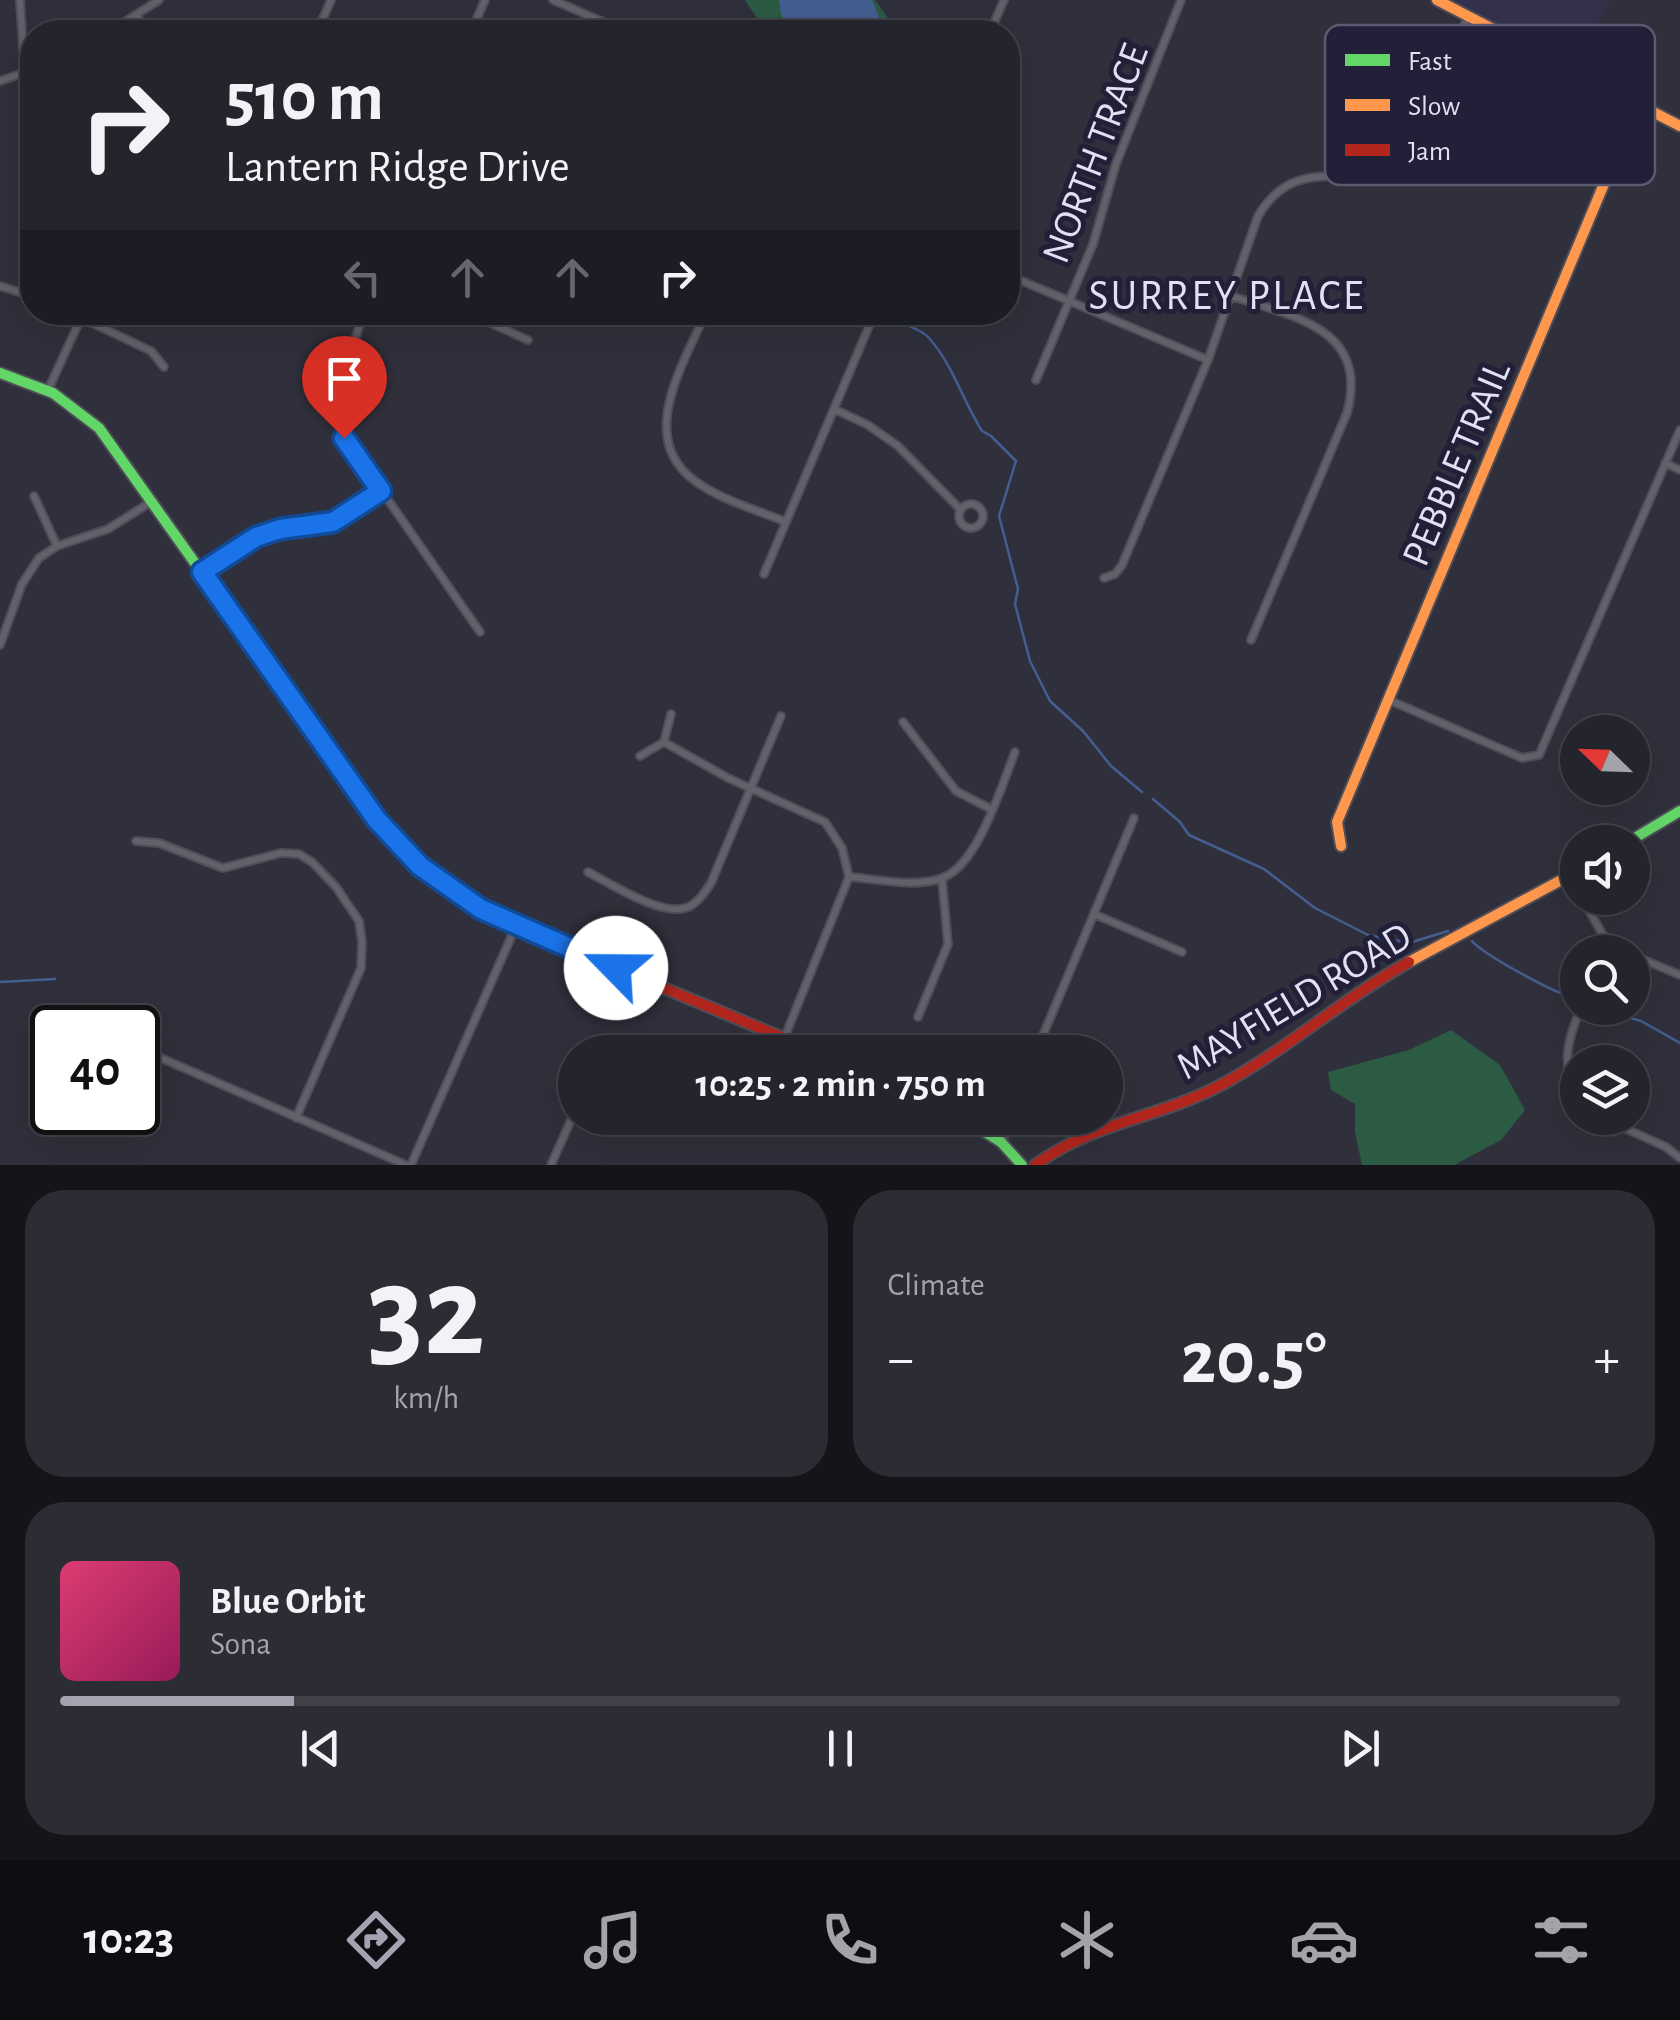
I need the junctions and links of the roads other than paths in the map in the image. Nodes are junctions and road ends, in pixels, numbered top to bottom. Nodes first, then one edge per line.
1 (160, 0) edge
2 (553, 0) edge
3 (1181, 0) edge
4 (1438, 0) edge
5 (137, 16) junction
6 (1468, 16) junction
7 (130, 20) edge
8 (140, 20) edge
9 (599, 20) edge
10 (1464, 25) edge
11 (1485, 25) edge
12 (1655, 114) edge
13 (1680, 126) edge
14 (1325, 177) edge
15 (1604, 185) edge
16 (1020, 280) edge
17 (1231, 296) junction
18 (1069, 302) junction
19 (78, 325) edge
20 (96, 325) edge
21 (360, 325) edge
22 (495, 325) edge
23 (701, 325) edge
24 (870, 325) edge
25 (528, 340) dead end
26 (1208, 360) junction
27 (164, 367) dead end
28 (0, 373) edge
29 (1036, 380) dead end
30 (48, 390) junction
31 (834, 410) junction
32 (1680, 430) edge
33 (1666, 464) junction
34 (1680, 470) edge
35 (381, 491) junction
36 (34, 496) dead end
37 (152, 502) junction
38 (961, 510) dead end
39 (786, 522) junction
40 (57, 546) junction
41 (202, 572) junction
42 (764, 574) dead end
43 (1104, 578) dead end
44 (480, 632) dead end
45 (1251, 640) dead end
46 (0, 645) edge
47 (1388, 700) junction
48 (671, 714) dead end
49 (781, 716) dead end
50 (903, 722) dead end
51 (664, 742) junction
52 (1015, 752) dead end
53 (640, 756) dead end
54 (750, 788) junction
55 (991, 809) junction
56 (1680, 811) edge
57 (1134, 818) dead end
58 (1650, 829) edge
59 (136, 842) dead end
60 (1341, 846) dead end
61 (588, 872) dead end
62 (848, 877) junction
63 (942, 879) junction
64 (1560, 882) edge
65 (1094, 914) junction
66 (516, 926) junction
67 (1182, 952) dead end
68 (1650, 963) edge
69 (1680, 976) edge
70 (918, 1017) dead end
71 (775, 1035) edge
72 (786, 1035) edge
73 (1043, 1035) edge
74 (160, 1058) edge
75 (296, 1118) junction
76 (564, 1135) edge
77 (990, 1135) edge
78 (1005, 1135) edge
79 (1640, 1135) edge
80 (1001, 1142) junction
81 (1680, 1158) edge
82 (409, 1165) edge
83 (551, 1165) edge
84 (1022, 1165) edge
85 (1036, 1165) edge

1 - 5 street
2 - 9 street
3 - 18 street, NORTH TRACE
4 - 6 street
5 - 7 street
5 - 8 street
6 - 10 street
6 - 11 street
12 - 13 street
14 - 17 street
15 - 47 street, PEBBLE TRAIL
16 - 18 street
17 - 26 street
17 - 45 street
18 - 26 street
18 - 29 street, NORTH TRACE
19 - 30 street
20 - 27 street
21 - 35 street
22 - 25 street
23 - 39 street
24 - 31 street
26 - 43 street
28 - 30 street
30 - 37 street
31 - 38 street
31 - 39 street
32 - 33 street
33 - 34 street
33 - 47 street
35 - 41 street
35 - 44 street
36 - 40 street
37 - 40 street
37 - 41 street
39 - 42 street
40 - 46 street
41 - 66 street
47 - 60 street, PEBBLE TRAIL
48 - 51 street
49 - 54 street
50 - 55 street
51 - 53 street
51 - 54 street
52 - 55 street
54 - 61 street
54 - 62 street
55 - 63 street
56 - 58 street
57 - 65 street
59 - 75 street
62 - 63 street
62 - 72 street
63 - 70 street
64 - 85 street, MAYFIELD ROAD
65 - 67 street
65 - 73 street
66 - 71 street
66 - 82 street
68 - 69 street
74 - 75 street
75 - 82 street
76 - 83 street
77 - 80 street
78 - 80 street
79 - 81 street
80 - 84 street

